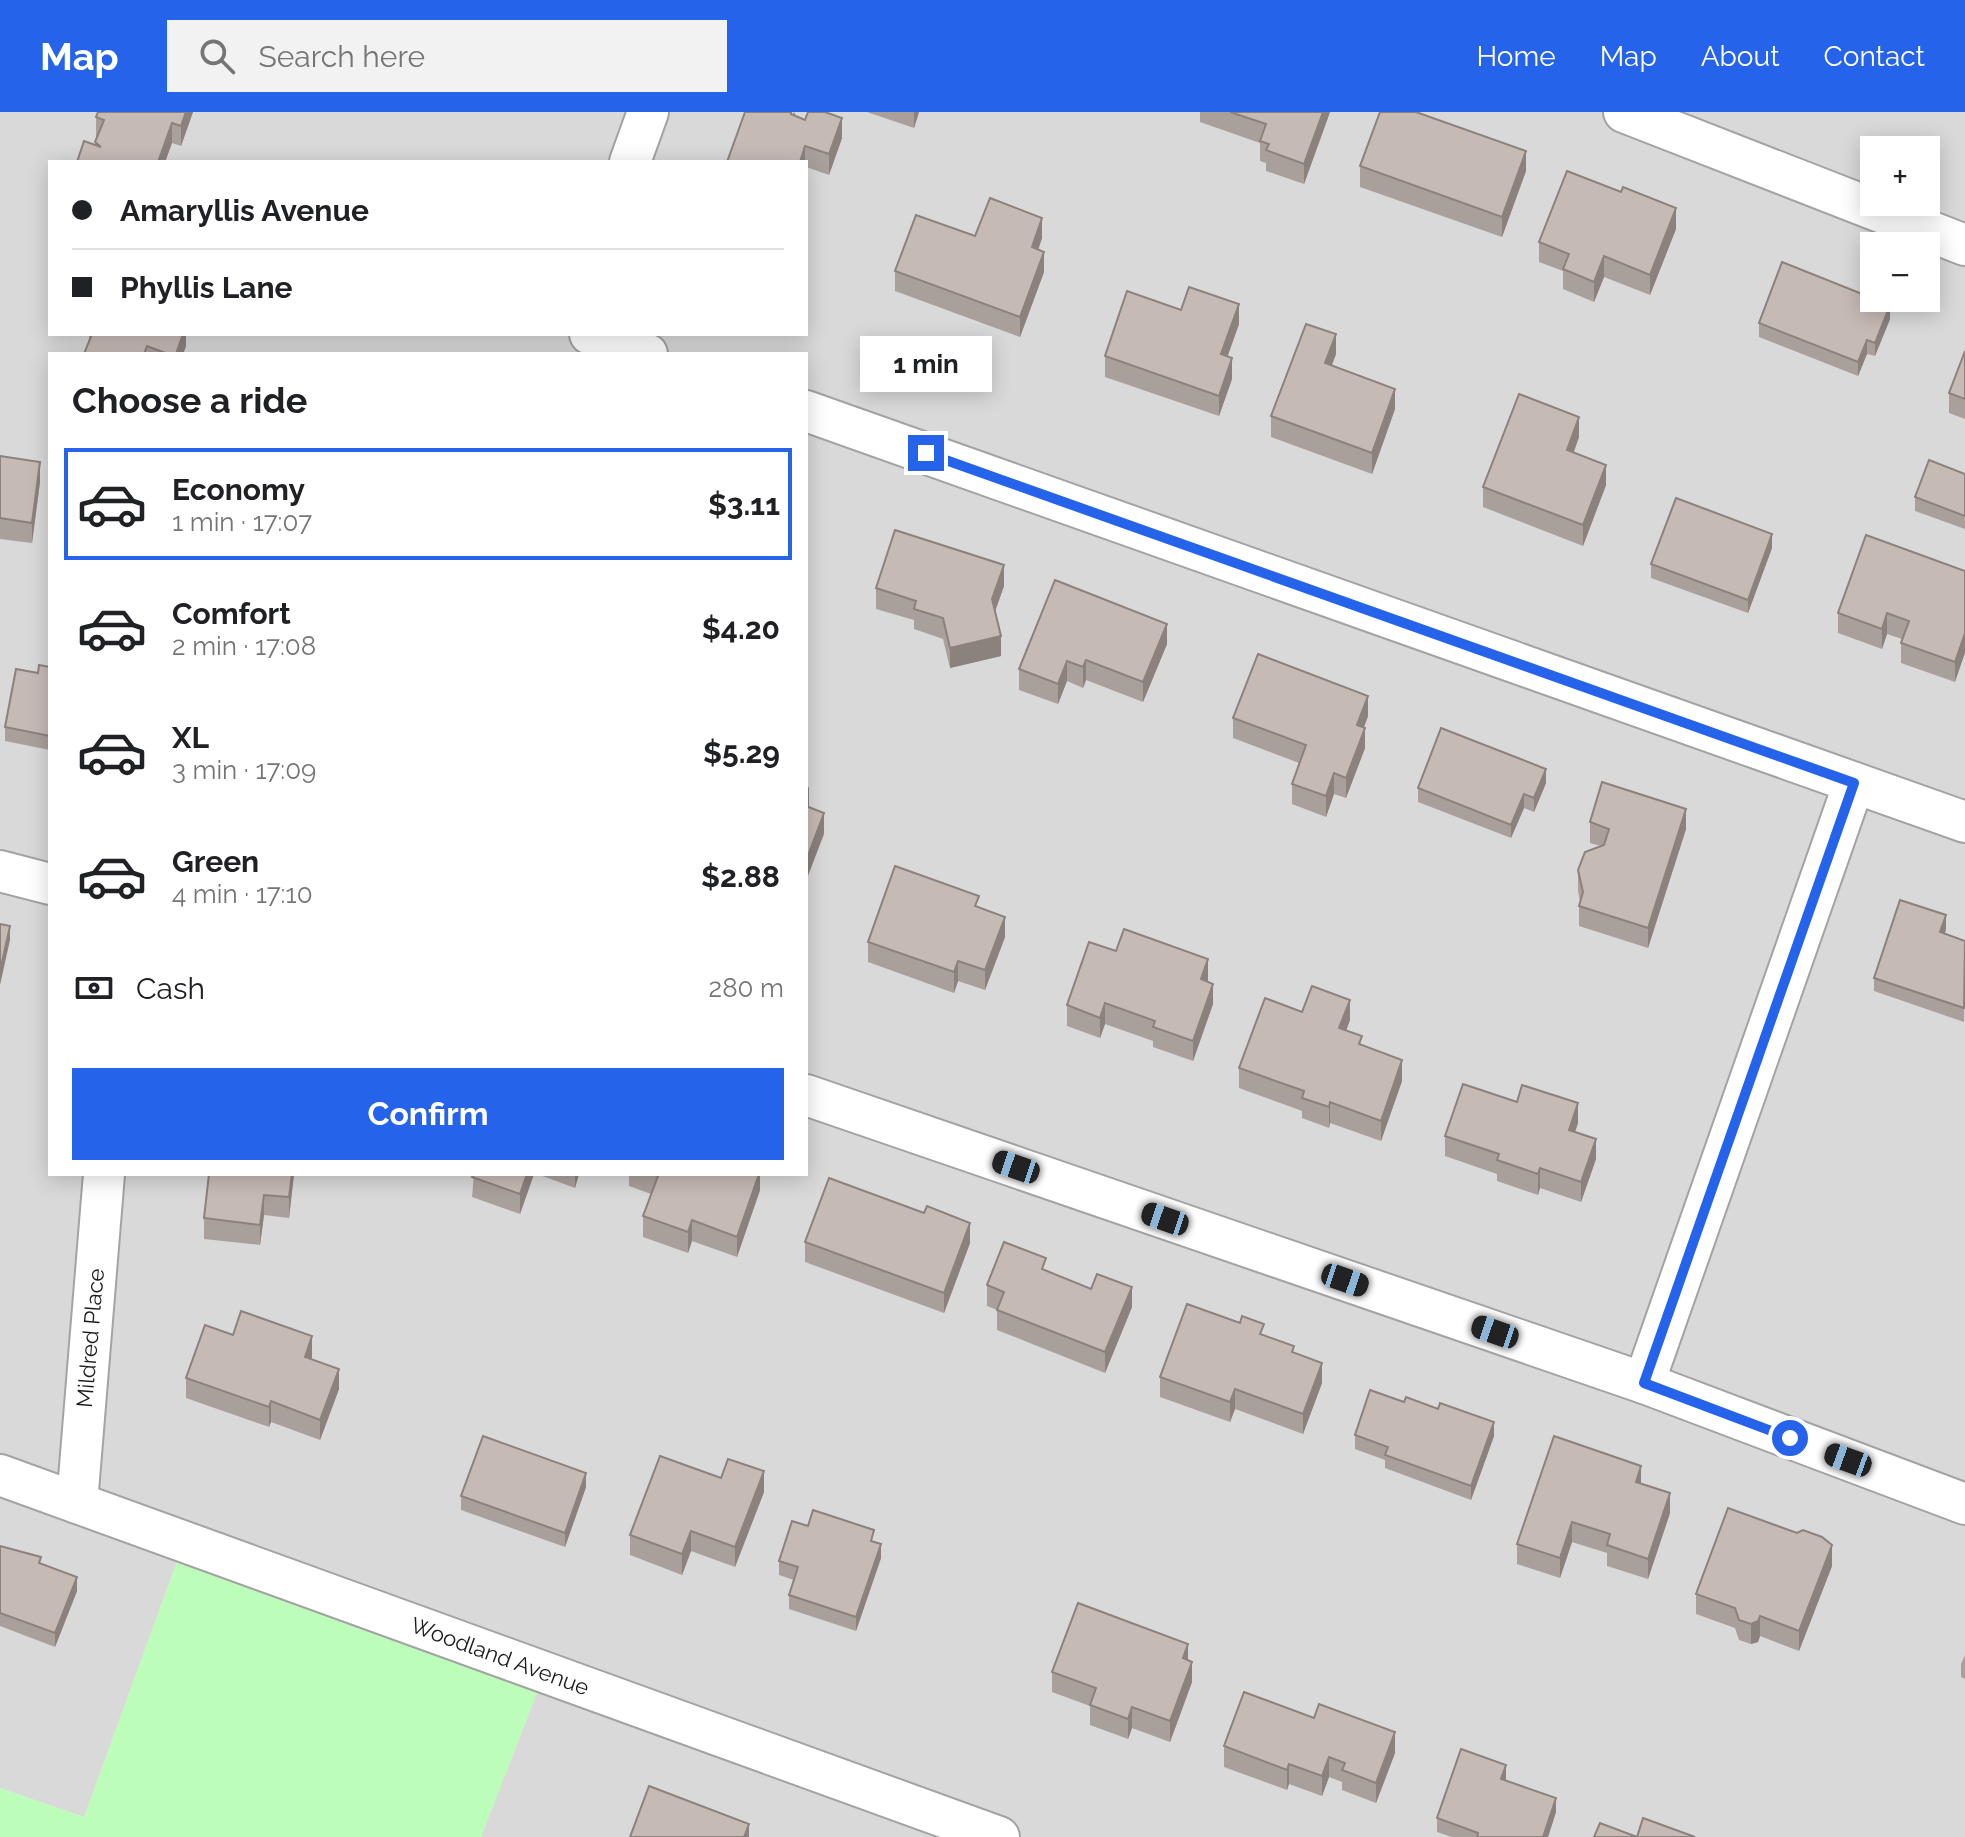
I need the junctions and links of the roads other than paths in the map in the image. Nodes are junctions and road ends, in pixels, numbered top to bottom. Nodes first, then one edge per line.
1 (648, 112) edge
2 (1624, 112) edge
3 (631, 160) edge
4 (1965, 245) edge
5 (596, 336) edge
6 (641, 352) edge
7 (808, 412) edge
8 (1854, 783) junction
9 (1965, 822) edge
10 (0, 871) edge
11 (48, 883) edge
12 (808, 1096) edge
13 (104, 1176) edge
14 (1644, 1383) junction
15 (0, 1475) edge
16 (77, 1503) junction
17 (1965, 1504) edge
18 (999, 1837) edge

1 - 3 street
2 - 4 street
5 - 6 street
7 - 8 street
8 - 9 street
8 - 14 street
10 - 11 street
12 - 14 street
13 - 16 street, Mildred Place
14 - 17 street
15 - 16 street, Woodland Avenue
16 - 18 street, Woodland Avenue

